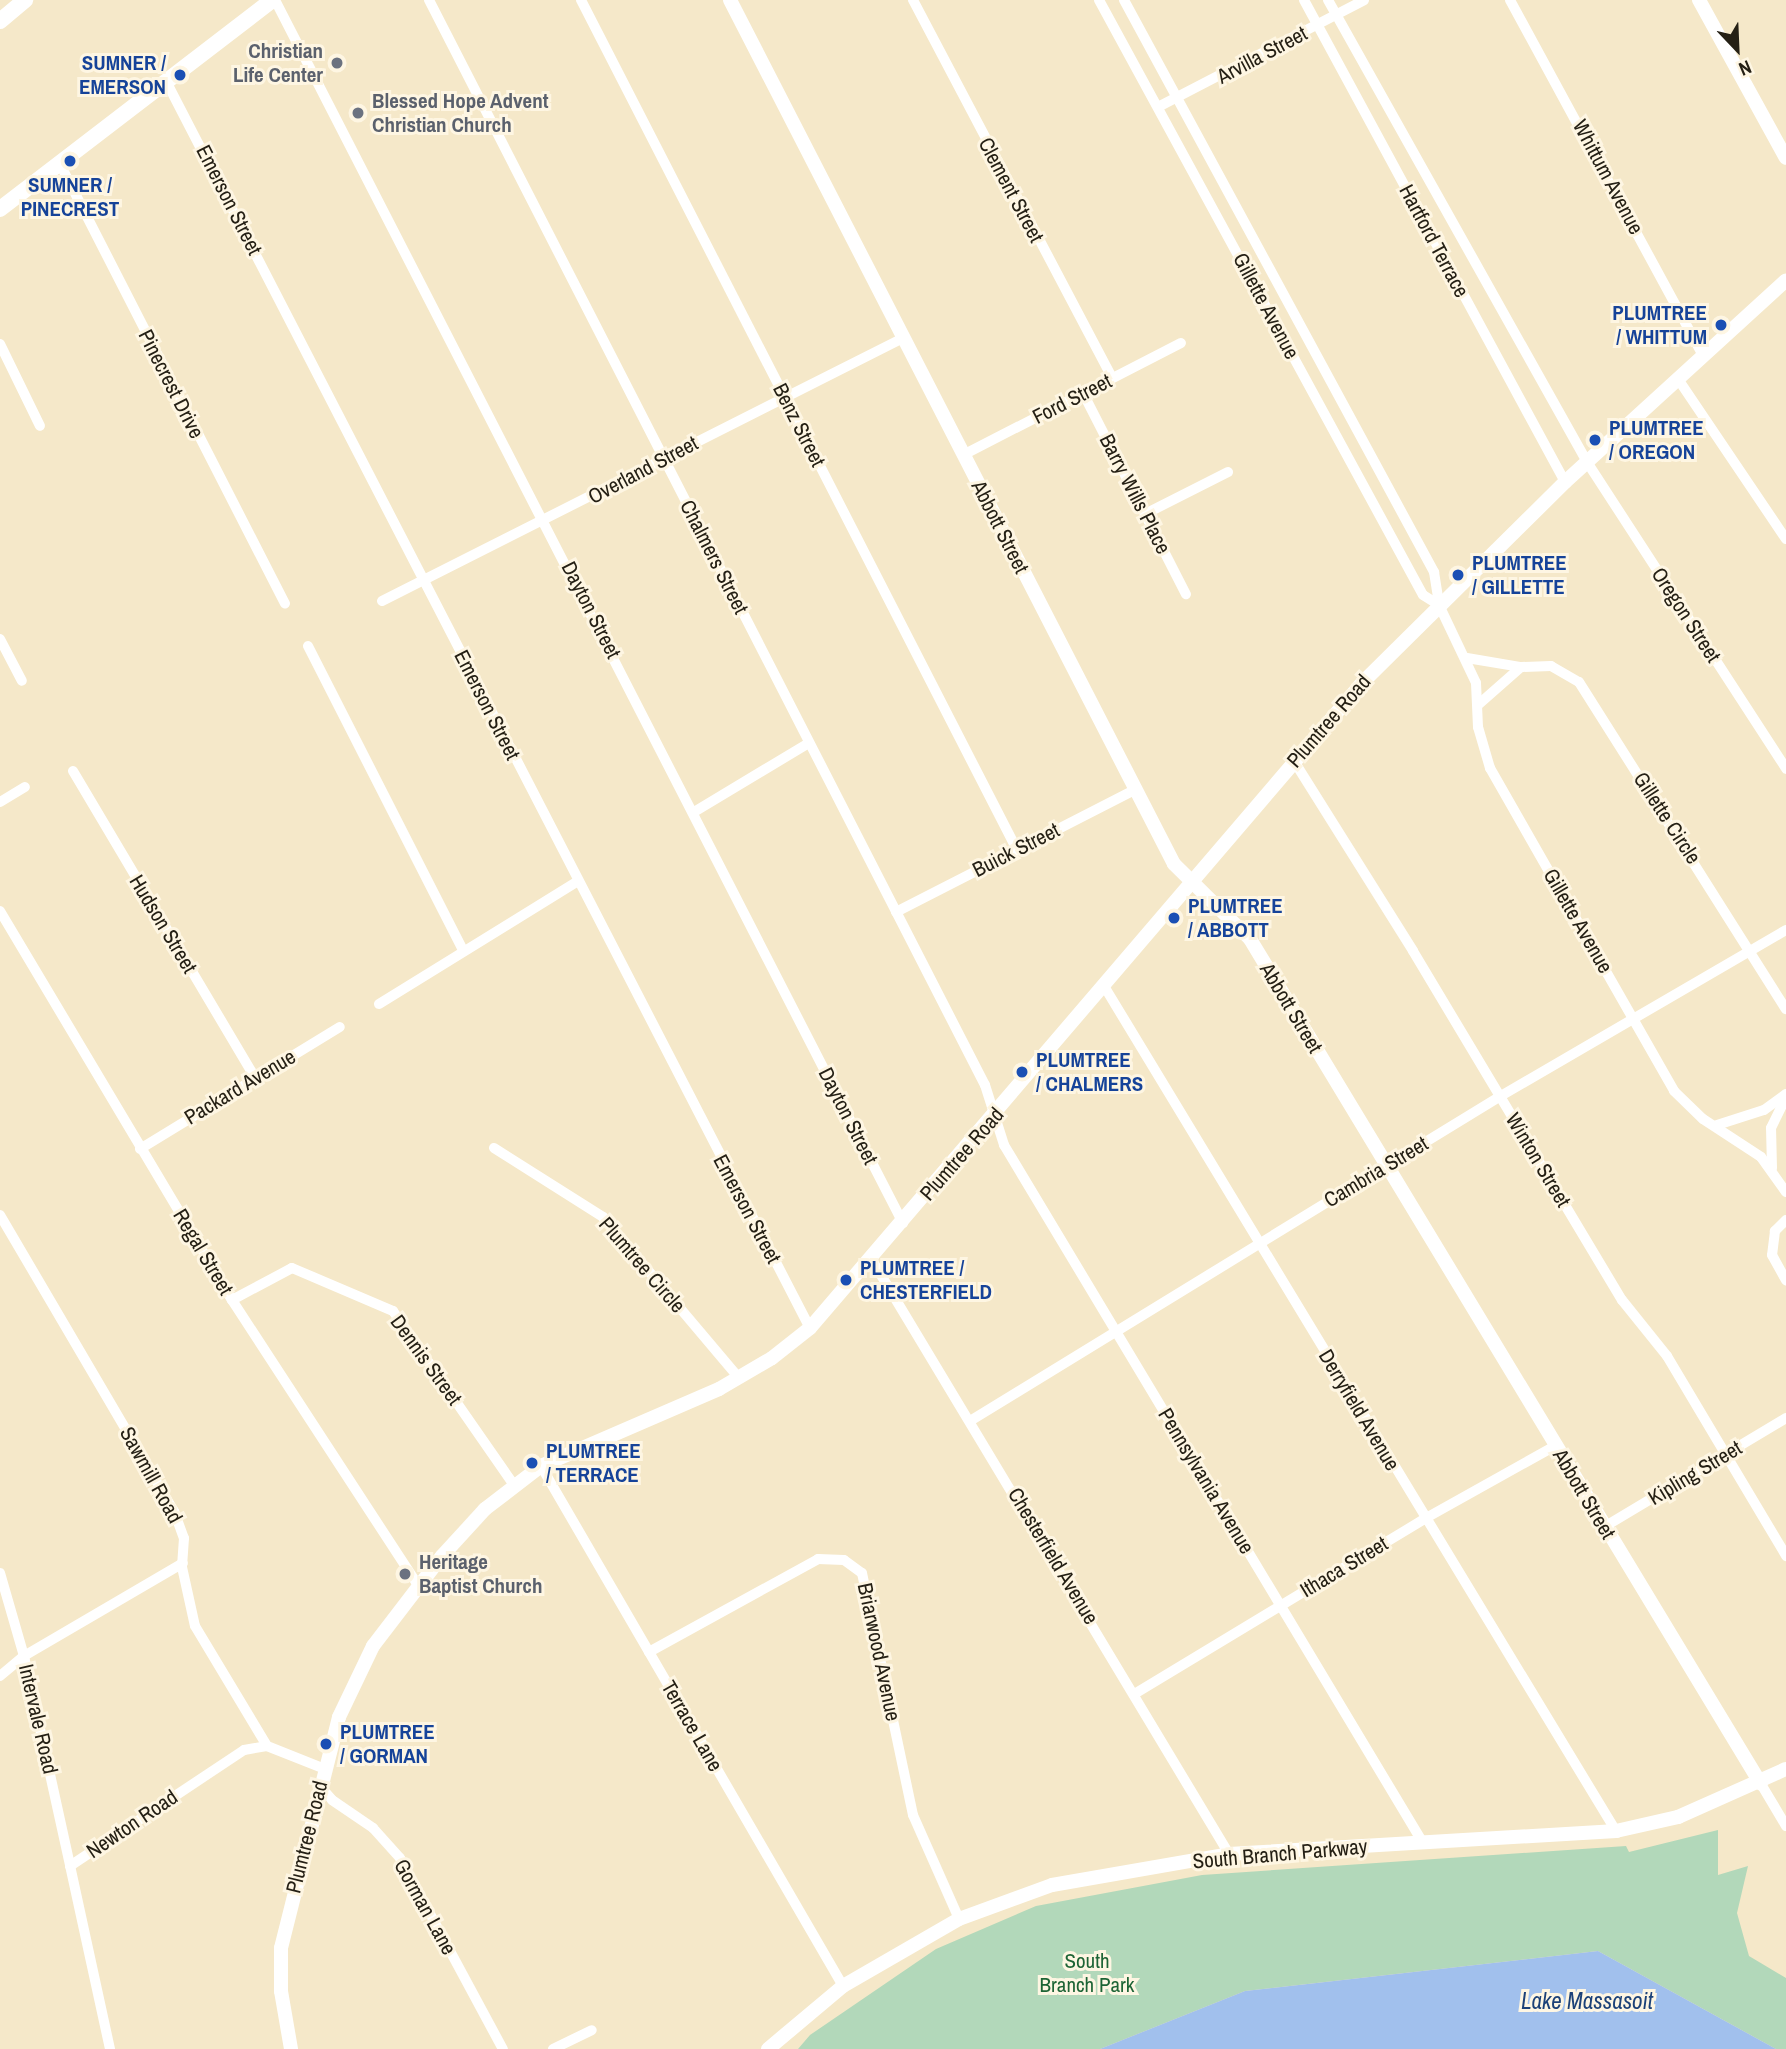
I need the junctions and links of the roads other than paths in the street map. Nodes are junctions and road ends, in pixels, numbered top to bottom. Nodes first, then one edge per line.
1 (25, 0) edge
2 (274, 0) edge
3 (429, 0) edge
4 (582, 0) edge
5 (730, 0) edge
6 (913, 0) edge
7 (1099, 0) edge
8 (1124, 0) edge
9 (1304, 0) edge
10 (1328, 0) edge
11 (1364, 0) edge
12 (1510, 0) edge
13 (1699, 0) edge
14 (1336, 15) junction
15 (0, 21) edge
16 (1317, 25) junction
17 (166, 81) junction
18 (1178, 99) junction
19 (1158, 107) junction
20 (1786, 158) edge
21 (59, 162) junction
22 (0, 209) edge
23 (1269, 267) junction
24 (1250, 277) junction
25 (1786, 279) edge
26 (904, 338) junction
27 (1181, 343) dead end
28 (0, 344) edge
29 (1703, 355) junction
30 (1112, 378) junction
31 (1678, 379) junction
32 (1083, 393) junction
33 (785, 396) junction
34 (40, 426) dead end
35 (1359, 433) junction
36 (1340, 442) junction
37 (963, 455) junction
38 (664, 459) junction
39 (1587, 462) junction
40 (1228, 472) dead end
41 (1565, 482) junction
42 (1145, 514) junction
43 (546, 521) junction
44 (1786, 539) edge
45 (423, 581) junction
46 (1186, 594) dead end
47 (382, 601) dead end
48 (285, 604) dead end
49 (1439, 605) junction
50 (0, 639) edge
51 (308, 646) dead end
52 (1467, 658) junction
53 (1521, 667) junction
54 (22, 681) dead end
55 (1479, 704) junction
56 (809, 743) junction
57 (1294, 761) junction
58 (1786, 769) edge
59 (73, 771) dead end
60 (25, 788) dead end
61 (1136, 789) junction
62 (0, 802) edge
63 (694, 812) junction
64 (1017, 850) junction
65 (1194, 879) junction
66 (578, 881) junction
67 (0, 911) edge
68 (896, 912) junction
69 (1786, 930) edge
70 (463, 950) junction
71 (1752, 950) junction
72 (1104, 986) junction
73 (379, 1004) dead end
74 (1786, 1009) edge
75 (1633, 1019) junction
76 (340, 1027) dead end
77 (255, 1077) junction
78 (1786, 1095) edge
79 (1499, 1097) junction
80 (995, 1117) junction
81 (1717, 1125) junction
82 (495, 1148) dead end
83 (140, 1149) junction
84 (1385, 1166) junction
85 (1772, 1168) junction
86 (1786, 1192) edge
87 (0, 1216) edge
88 (1786, 1220) edge
89 (903, 1223) junction
90 (1258, 1243) junction
91 (872, 1260) junction
92 (1786, 1279) edge
93 (232, 1300) junction
94 (810, 1328) junction
95 (1115, 1331) junction
96 (739, 1378) junction
97 (1786, 1418) edge
98 (970, 1421) junction
99 (1555, 1446) junction
100 (1727, 1455) junction
101 (541, 1466) junction
102 (514, 1485) junction
103 (1426, 1518) junction
104 (1604, 1527) junction
105 (1786, 1556) edge
106 (183, 1563) junction
107 (0, 1573) edge
108 (418, 1585) junction
109 (1281, 1606) junction
110 (649, 1652) junction
111 (24, 1656) junction
112 (0, 1676) edge
113 (1136, 1693) junction
114 (267, 1746) junction
115 (325, 1769) junction
116 (1786, 1769) edge
117 (1761, 1784) junction
118 (320, 1786) junction
119 (1786, 1826) edge
120 (1616, 1831) junction
121 (1423, 1843) junction
122 (1229, 1854) junction
123 (70, 1866) junction
124 (959, 1919) junction
125 (843, 1986) junction
126 (592, 2030) dead end
127 (110, 2049) edge
128 (291, 2049) edge
129 (503, 2049) edge
130 (552, 2049) edge
131 (768, 2049) edge

1 - 15 main road
2 - 17 main road
2 - 43 street, Dayton Street
3 - 38 street, Chalmers Street
4 - 33 street, Benz Street
5 - 26 street, Abbott Street
6 - 30 street, Clement Street
7 - 19 street, Gillette Avenue
8 - 18 street, Gillette Avenue
9 - 16 street, Hartford Terrace
10 - 14 street, Hartford Terrace
11 - 14 street, Arvilla Street
12 - 29 street, Whittum Avenue
13 - 20 street
14 - 16 street, Arvilla Street
14 - 39 street, Hartford Terrace
16 - 18 street, Arvilla Street
16 - 41 street, Hartford Terrace
17 - 21 main road
17 - 45 street, Emerson Street
18 - 19 street, Arvilla Street
18 - 23 street, Gillette Avenue
19 - 24 street, Gillette Avenue
21 - 22 main road
21 - 48 street, Pinecrest Drive
23 - 24 street
23 - 35 street, Gillette Avenue
24 - 36 street, Gillette Avenue
25 - 29 street, Plumtree Road
26 - 33 street, Overland Street
26 - 37 street, Abbott Street
27 - 30 street, Ford Street
28 - 34 street
29 - 31 street, Plumtree Road
30 - 32 street, Ford Street
31 - 39 street, Plumtree Road
31 - 44 street
32 - 37 street, Ford Street
32 - 42 street, Barry Wills Place
33 - 38 street, Overland Street
33 - 64 street, Benz Street
35 - 36 street
35 - 49 street, Gillette Avenue
36 - 49 street, Gillette Avenue
37 - 61 street, Abbott Street
38 - 43 street, Overland Street
38 - 56 street, Chalmers Street
39 - 41 street, Plumtree Road
39 - 58 street, Oregon Street
40 - 42 street
41 - 49 street, Plumtree Road
42 - 46 street, Barry Wills Place
43 - 45 street, Overland Street
43 - 63 street, Dayton Street
45 - 47 street, Overland Street
45 - 66 street, Emerson Street
49 - 52 street, Gillette Avenue
49 - 57 street, Plumtree Road
50 - 54 street
51 - 70 street
52 - 53 street, Gillette Circle
52 - 55 street, Gillette Avenue
53 - 55 street
53 - 71 street, Gillette Circle
55 - 75 street, Gillette Avenue
56 - 63 street
56 - 68 street, Chalmers Street
57 - 65 street, Plumtree Road
57 - 79 street, Winton Street
59 - 77 street, Hudson Street
60 - 62 street
61 - 64 street, Buick Street
61 - 65 street, Abbott Street
63 - 89 street, Dayton Street
64 - 68 street, Buick Street
65 - 72 street, Plumtree Road
65 - 84 street, Abbott Street
66 - 70 street
66 - 94 street, Emerson Street
67 - 83 street, Regal Street
68 - 80 street, Chalmers Street
69 - 71 street, Cambria Street
70 - 73 street
71 - 74 street, Gillette Circle
71 - 75 street, Cambria Street
72 - 80 street, Plumtree Road
72 - 90 street, Derryfield Avenue
75 - 79 street, Cambria Street
75 - 81 street, Gillette Avenue
76 - 77 street, Packard Avenue
77 - 83 street, Packard Avenue
78 - 81 street
78 - 85 street
79 - 84 street, Cambria Street
79 - 100 street, Winton Street
80 - 89 street, Plumtree Road
80 - 95 street, Pennsylvania Avenue
81 - 85 street, Gillette Avenue
82 - 96 street, Plumtree Circle
83 - 93 street, Regal Street
84 - 90 street, Cambria Street
84 - 99 street, Abbott Street
85 - 86 street, Gillette Avenue
87 - 106 street, Sawmill Road
88 - 92 street
89 - 91 street, Plumtree Road
90 - 95 street, Cambria Street
90 - 103 street, Derryfield Avenue
91 - 94 street, Plumtree Road
91 - 98 street, Chesterfield Avenue
93 - 102 street, Dennis Street
93 - 108 street, Regal Street
94 - 96 street, Plumtree Road
95 - 98 street, Cambria Street
95 - 109 street, Pennsylvania Avenue
96 - 101 street, Plumtree Road
97 - 100 street, Kipling Street
98 - 113 street, Chesterfield Avenue
99 - 103 street, Ithaca Street
99 - 104 street, Abbott Street
100 - 104 street, Kipling Street
100 - 105 street, Winton Street
101 - 102 street, Plumtree Road
101 - 110 street, Terrace Lane
102 - 108 street, Plumtree Road
103 - 109 street, Ithaca Street
103 - 120 street, Derryfield Avenue
104 - 117 street, Abbott Street
106 - 111 street
106 - 114 street, Sawmill Road
107 - 111 street, Intervale Road
108 - 115 street, Plumtree Road
109 - 113 street, Ithaca Street
109 - 121 street, Pennsylvania Avenue
110 - 124 street, Briarwood Avenue
110 - 125 street, Terrace Lane
111 - 112 street
111 - 123 street, Intervale Road
113 - 122 street, Chesterfield Avenue
114 - 115 street
114 - 123 street, Newton Road
115 - 118 street, Plumtree Road
116 - 117 street, South Branch Parkway
117 - 119 street
117 - 120 street, South Branch Parkway
118 - 128 street, Plumtree Road
118 - 129 street, Gorman Lane
120 - 121 street, South Branch Parkway
121 - 122 street, South Branch Parkway
122 - 124 street, South Branch Parkway
123 - 127 street, Newton Road
124 - 125 street, South Branch Parkway
125 - 131 street, South Branch Parkway
126 - 130 street

